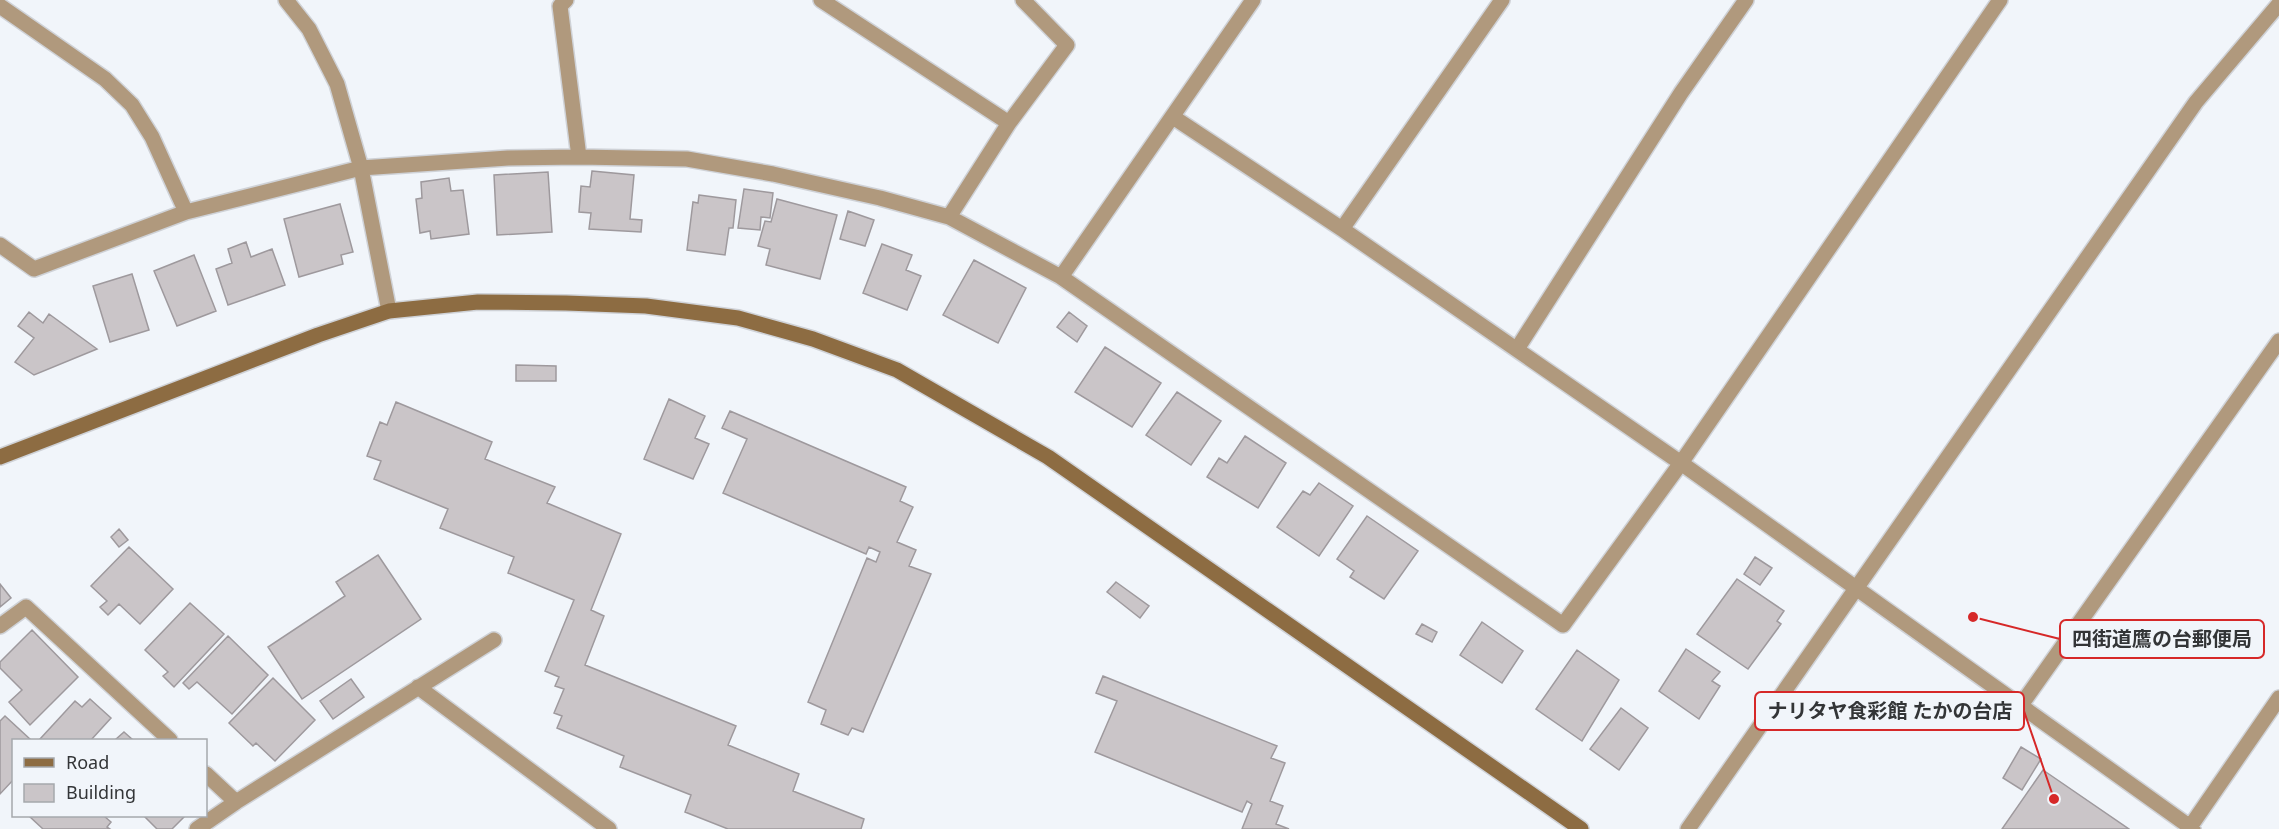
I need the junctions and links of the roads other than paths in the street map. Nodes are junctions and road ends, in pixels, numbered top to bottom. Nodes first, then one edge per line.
1 (286, 0) edge
2 (566, 0) edge
3 (821, 0) edge
4 (1023, 0) edge
5 (1253, 0) edge
6 (1502, 0) edge
7 (1746, 0) edge
8 (2000, 0) edge
9 (2279, 4) edge
10 (0, 6) edge
11 (1173, 117) junction
12 (1008, 123) junction
13 (579, 157) junction
14 (361, 168) junction
15 (186, 212) junction
16 (949, 217) junction
17 (1342, 229) junction
18 (0, 245) edge
19 (1061, 277) junction
20 (389, 311) junction
21 (2279, 341) edge
22 (1517, 349) junction
23 (0, 457) edge
24 (1681, 463) junction
25 (1856, 589) junction
26 (0, 626) edge
27 (494, 640) dead end
28 (418, 687) junction
29 (2279, 698) edge
30 (2021, 705) junction
31 (168, 739) edge
32 (207, 775) edge
33 (236, 802) junction
34 (2192, 828) edge
35 (197, 829) edge
36 (609, 829) edge
37 (1581, 829) edge
38 (1688, 829) edge

1 - 14 street
2 - 13 street
3 - 12 street
4 - 12 street
5 - 11 street
6 - 17 street
7 - 22 street
8 - 24 street
9 - 25 street
10 - 15 street
11 - 17 street
11 - 19 street
12 - 16 street
13 - 14 street
13 - 16 street
14 - 15 street
14 - 20 street
15 - 18 street
16 - 19 street
17 - 22 street
19 - 24 street
20 - 23 street
20 - 37 street
21 - 30 street
22 - 24 street
24 - 25 street
25 - 30 street
25 - 38 street
26 - 31 street
27 - 28 street
28 - 33 street
28 - 36 street
29 - 34 street
30 - 34 street
32 - 33 street
33 - 35 street

